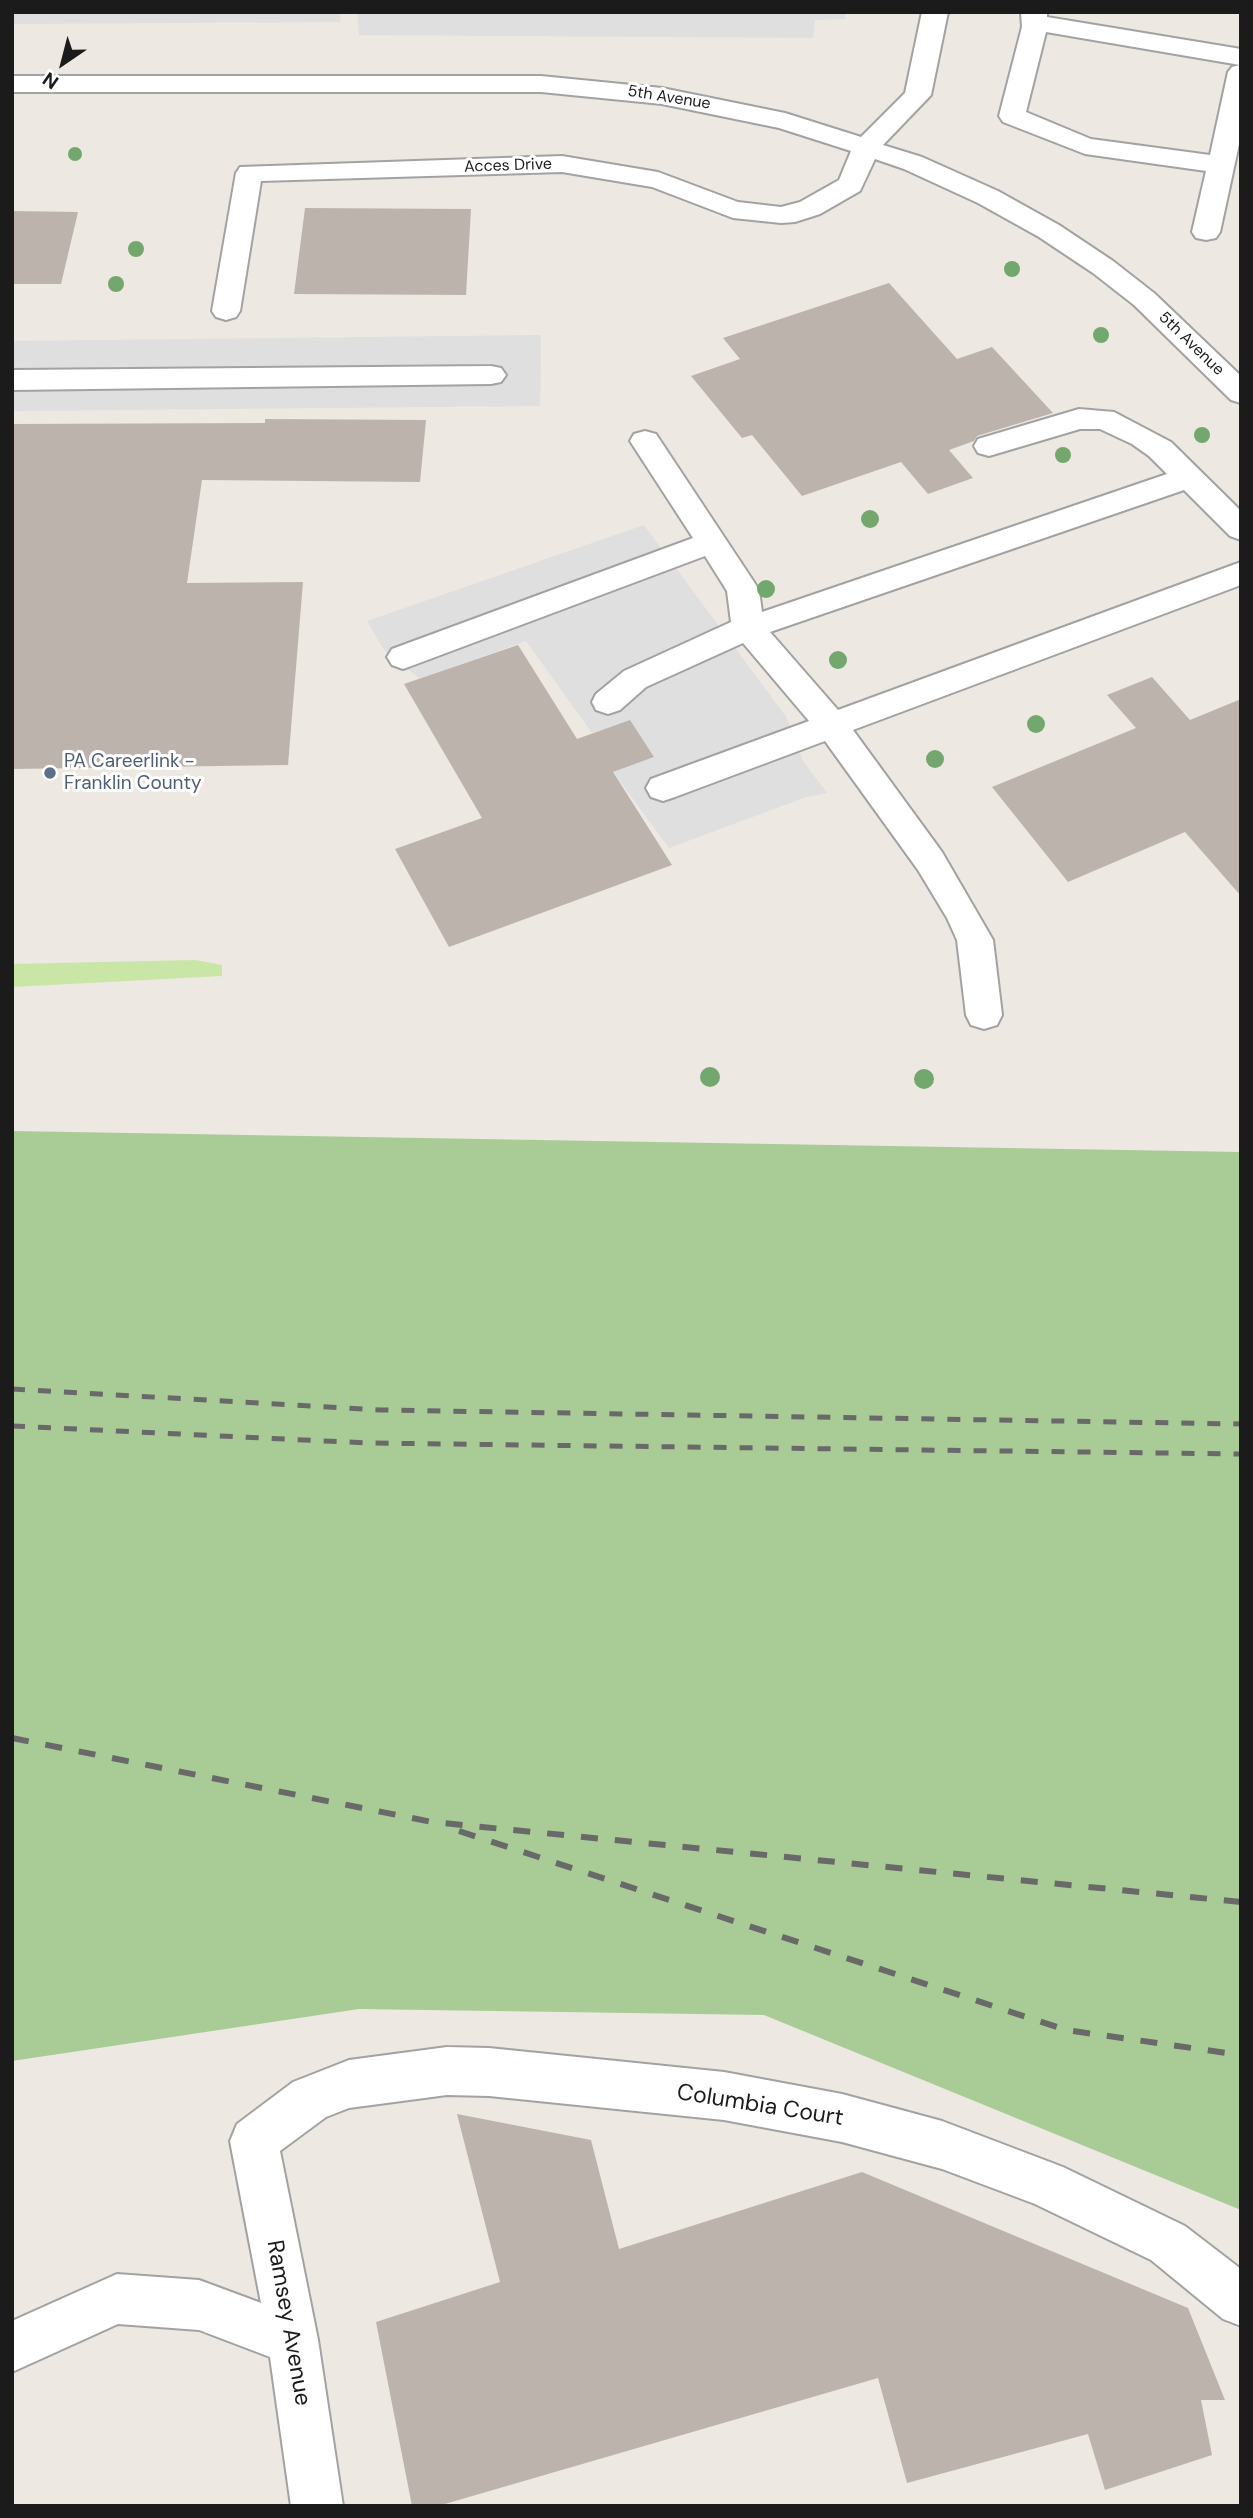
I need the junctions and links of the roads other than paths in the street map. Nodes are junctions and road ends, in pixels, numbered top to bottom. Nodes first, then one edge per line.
1 (935, 12) edge
2 (1034, 18) edge
3 (1241, 57) edge
4 (1241, 72) edge
5 (12, 84) edge
6 (867, 146) junction
7 (1221, 165) junction
8 (1206, 232) dead end
9 (226, 311) dead end
10 (491, 375) dead end
11 (12, 380) edge
12 (1237, 385) edge
13 (645, 442) dead end
14 (989, 446) dead end
15 (1187, 478) junction
16 (1241, 529) edge
17 (712, 542) junction
18 (1241, 573) edge
19 (748, 628) junction
20 (403, 657) dead end
21 (608, 702) dead end
22 (831, 724) junction
23 (663, 788) dead end
24 (984, 1015) dead end
25 (254, 2141) joint
26 (1241, 2301) edge
27 (293, 2340) junction
28 (12, 2347) edge
29 (317, 2506) edge

1 - 6 street
2 - 3 street
2 - 7 street
4 - 7 street
5 - 6 street, 5th Avenue
6 - 9 street, Acces Drive
6 - 12 street, 5th Avenue
7 - 8 street
10 - 11 street
13 - 17 street
14 - 15 street
15 - 16 street
15 - 19 street
17 - 19 street
17 - 20 street
18 - 22 street
19 - 21 street
19 - 22 street
22 - 23 street
22 - 24 street
25 - 26 street, Columbia Court
25 - 27 street, Ramsey Avenue
27 - 28 street
27 - 29 street, Ramsey Avenue

